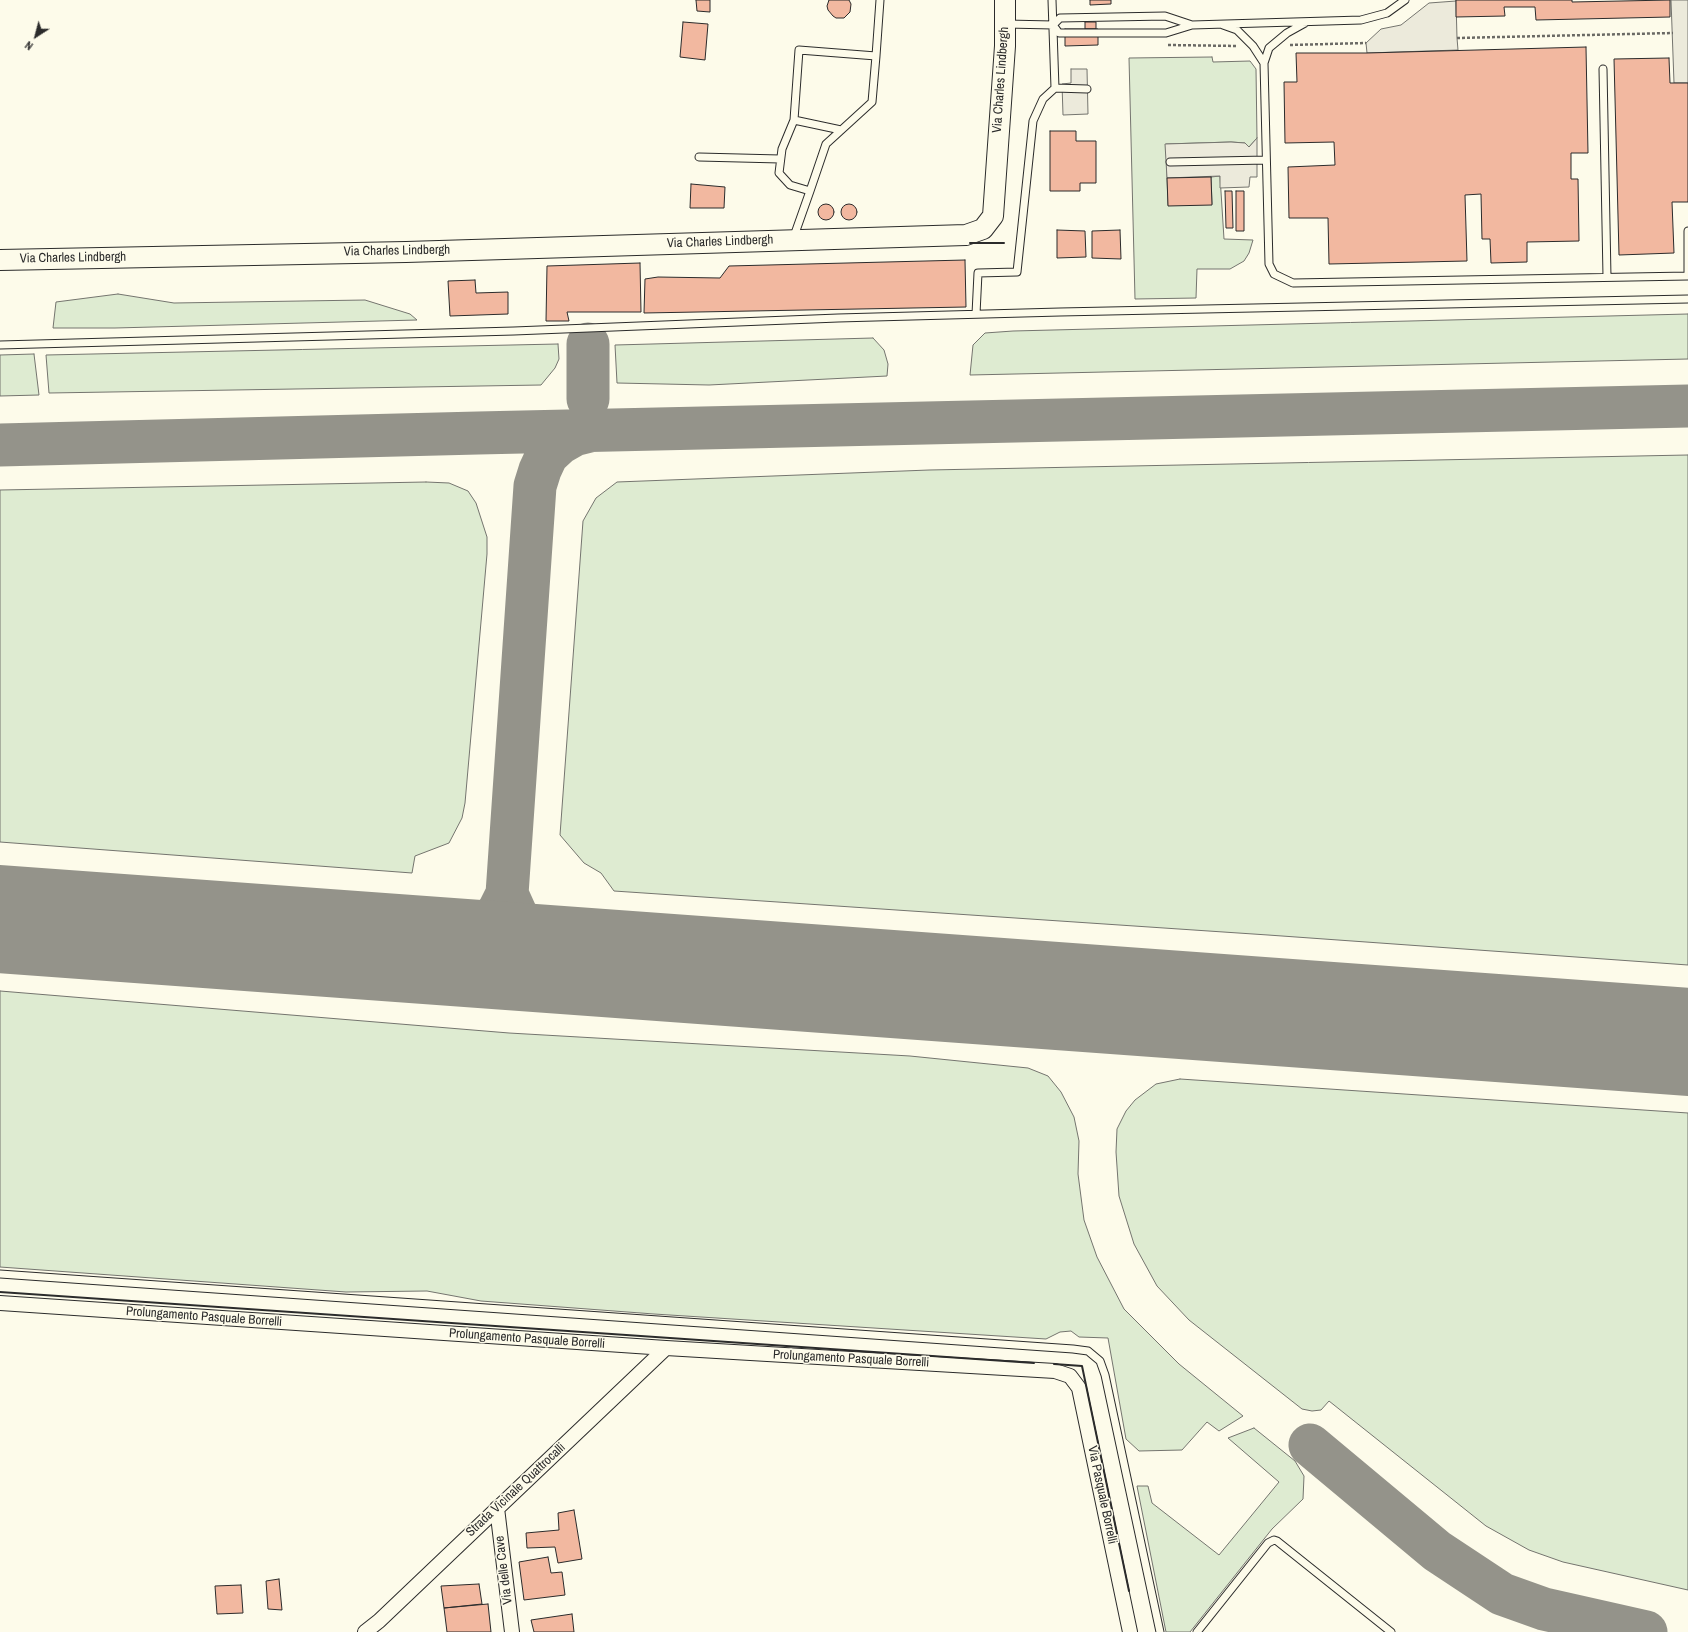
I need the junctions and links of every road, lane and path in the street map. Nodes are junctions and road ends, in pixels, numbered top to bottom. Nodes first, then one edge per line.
1 (880, 0) edge
2 (1005, 0) edge
3 (1052, 0) edge
4 (1405, 0) edge
5 (1306, 22) junction
6 (1005, 24) junction
7 (1219, 24) junction
8 (1053, 25) junction
9 (1192, 25) junction
10 (1673, 33) dead end
11 (1457, 38) dead end
12 (876, 56) junction
13 (1264, 63) junction
14 (1603, 69) dead end
15 (1055, 88) junction
16 (1087, 89) dead end
17 (794, 120) junction
18 (841, 130) junction
19 (700, 157) dead end
20 (780, 159) junction
21 (1266, 160) junction
22 (1170, 162) dead end
23 (810, 191) junction
24 (1688, 231) edge
25 (793, 239) junction
26 (0, 260) edge
27 (1688, 276) edge
28 (1607, 278) junction
29 (1688, 299) edge
30 (976, 314) junction
31 (0, 345) edge
32 (0, 1274) edge
33 (0, 1303) edge
34 (666, 1348) junction
35 (1055, 1371) joint
36 (497, 1508) junction
37 (380, 1626) edge
38 (365, 1632) edge
39 (512, 1632) edge
40 (1130, 1632) edge
41 (1160, 1632) edge
42 (1197, 1632) edge
43 (1391, 1632) edge

1 - 12 lane
2 - 6 street, Via Charles Lindbergh
3 - 8 lane
4 - 5 lane
5 - 7 lane
5 - 13 lane
6 - 8 lane
6 - 25 street, Via Charles Lindbergh
7 - 9 lane
7 - 13 lane
8 - 9 lane
8 - 9 lane
8 - 15 lane
10 - 11 path
12 - 17 lane
12 - 18 lane
13 - 21 lane
14 - 28 lane
15 - 16 lane
15 - 30 lane
17 - 18 lane
17 - 20 lane
18 - 23 lane
19 - 20 lane
20 - 23 lane
21 - 22 lane
21 - 28 lane
23 - 25 lane
24 - 27 lane
25 - 26 street, Via Charles Lindbergh
27 - 28 lane
29 - 30 lane
30 - 31 lane
32 - 41 lane
33 - 34 street, Prolungamento Pasquale Borrelli
34 - 35 street, Prolungamento Pasquale Borrelli
34 - 36 street, Strada Vicinale Quattrocalli
35 - 40 street, Via Pasquale Borrelli
36 - 37 street, Strada Vicinale Quattrocalli
36 - 39 street, Via delle Cave
37 - 38 street, Strada Vicinale Quattrocalli
42 - 43 lane

